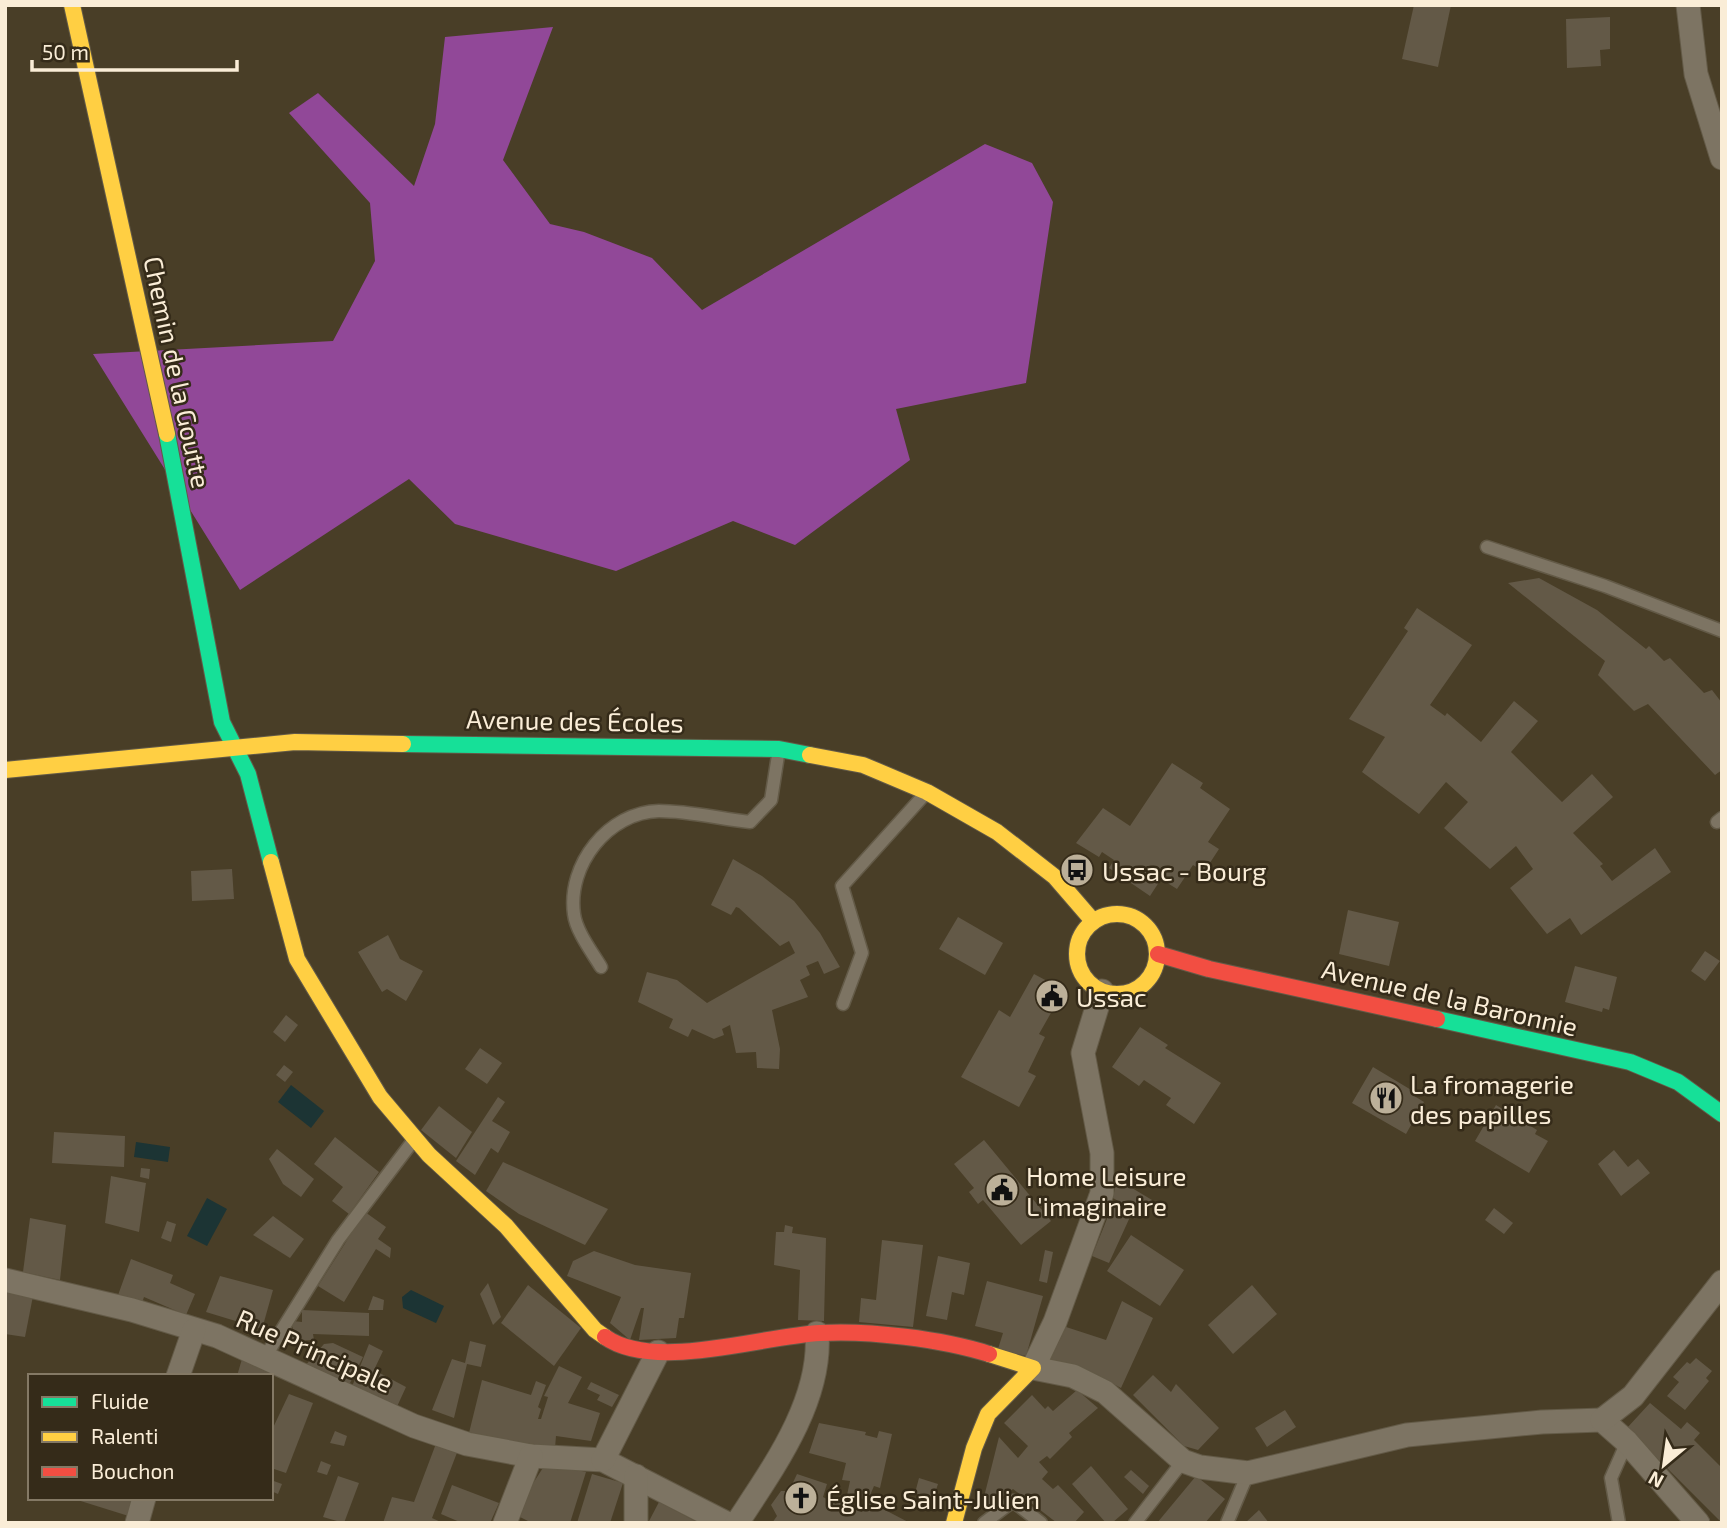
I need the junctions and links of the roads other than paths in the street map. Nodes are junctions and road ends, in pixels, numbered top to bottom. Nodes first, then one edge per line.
1 (72, 5) edge
2 (1688, 5) edge
3 (1722, 159) edge
4 (1487, 547) dead end
5 (1722, 631) edge
6 (233, 749) junction
7 (779, 749) junction
8 (5, 770) edge
9 (927, 792) junction
10 (1093, 921) junction
11 (1157, 954) junction
12 (601, 967) dead end
13 (1102, 991) junction
14 (843, 1004) dead end
15 (1722, 1114) edge
16 (415, 1138) junction
17 (5, 1280) edge
18 (1722, 1282) edge
19 (194, 1330) junction
20 (817, 1334) junction
21 (658, 1352) junction
22 (265, 1357) junction
23 (1033, 1368) junction
24 (179, 1374) edge
25 (1602, 1420) junction
26 (1627, 1442) junction
27 (531, 1456) junction
28 (603, 1460) junction
29 (1183, 1461) junction
30 (1248, 1473) junction
31 (636, 1476) junction
32 (143, 1500) edge
33 (137, 1523) edge
34 (505, 1523) edge
35 (636, 1523) edge
36 (726, 1523) edge
37 (737, 1523) edge
38 (954, 1523) edge
39 (984, 1523) edge
40 (1041, 1523) edge
41 (1135, 1523) edge
42 (1227, 1523) edge
43 (1619, 1523) edge
44 (1698, 1523) edge

1 - 6 street, Chemin de la Goutte
2 - 3 street
4 - 5 lane
6 - 7 street, Avenue des Écoles
6 - 8 street, Avenue des Écoles
6 - 16 street, Chemin de la Goutte
7 - 9 street, Avenue des Écoles
7 - 12 lane
9 - 10 street, Avenue des Écoles
9 - 14 lane
10 - 11 street
10 - 13 street
11 - 13 street
11 - 15 street, Avenue de la Baronnie
13 - 23 street
16 - 21 street, Chemin de la Goutte
16 - 22 lane
17 - 19 street, Rue Principale
18 - 25 street
19 - 22 street, Rue Principale
19 - 24 street
20 - 21 street, Chemin de la Goutte
20 - 23 street, Chemin de la Goutte
20 - 37 street
21 - 28 street
22 - 27 street, Rue Principale
23 - 29 street
23 - 38 street
25 - 26 street
25 - 30 street
26 - 43 lane
26 - 44 street
27 - 28 street, Rue Principale
27 - 34 street
28 - 31 street
29 - 30 street
29 - 41 lane
30 - 42 lane
31 - 35 street
31 - 36 street
32 - 33 street
39 - 40 lane

